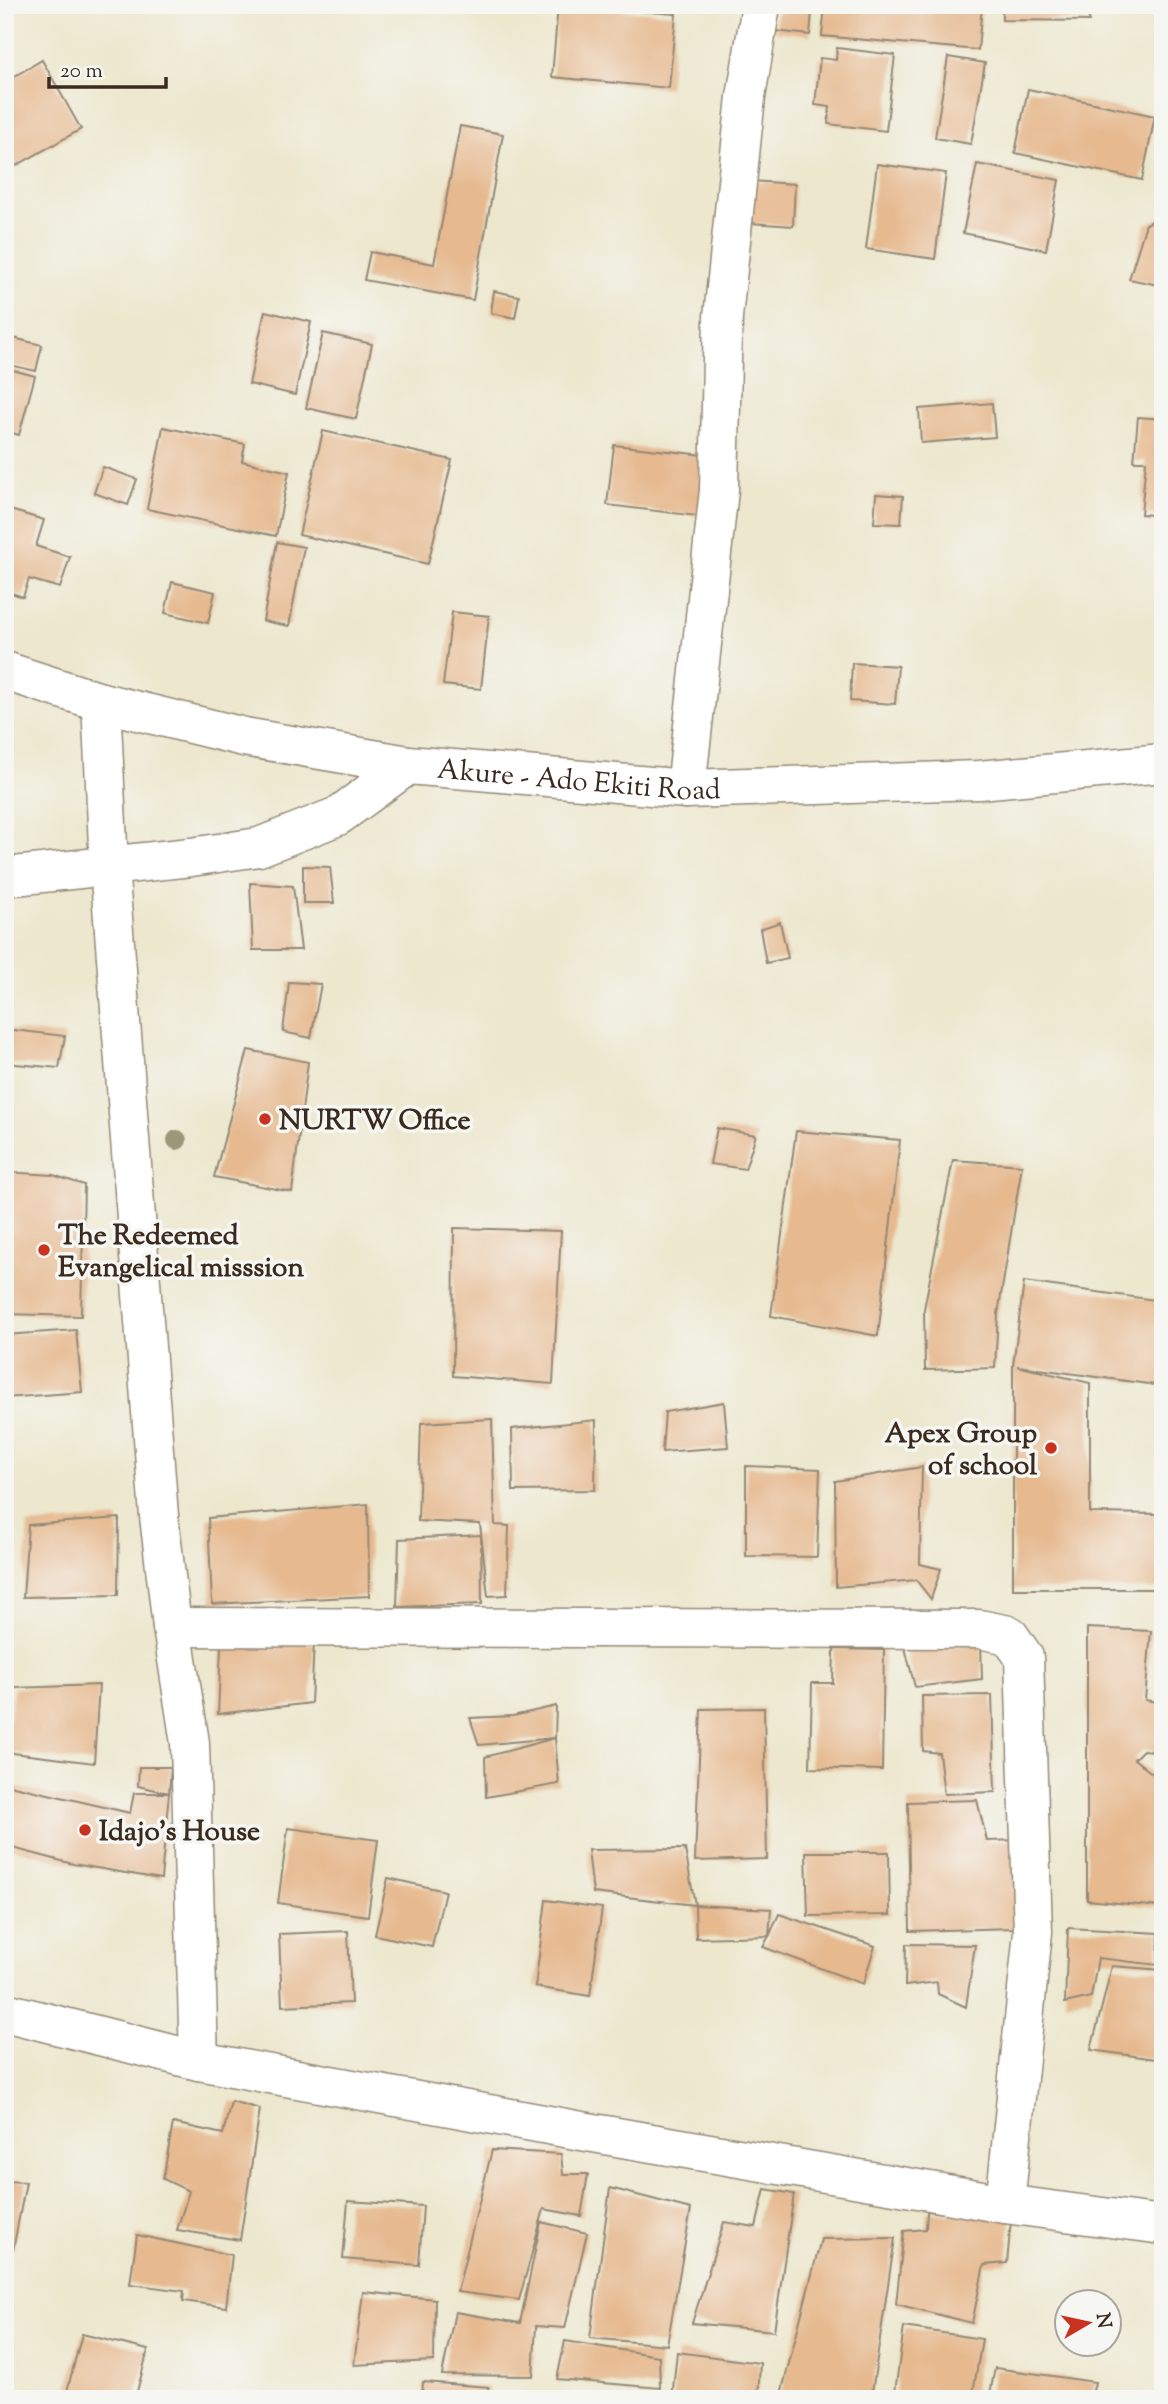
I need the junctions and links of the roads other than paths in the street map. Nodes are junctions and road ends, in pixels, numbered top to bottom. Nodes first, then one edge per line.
1 (761, 5) edge
2 (5, 671) edge
3 (101, 702) junction
4 (1163, 763) edge
5 (408, 765) junction
6 (686, 789) junction
7 (109, 866) junction
8 (5, 877) edge
9 (172, 1627) junction
10 (5, 2012) edge
11 (199, 2062) junction
12 (1005, 2204) junction
13 (1163, 2225) edge

1 - 6 street
2 - 3 street, Akure - Ado Ekiti Road
3 - 5 street, Akure - Ado Ekiti Road
3 - 7 street
4 - 6 street, Akure - Ado Ekiti Road
5 - 6 street, Akure - Ado Ekiti Road
5 - 7 street
7 - 8 street
7 - 9 street
9 - 11 street
9 - 12 street
10 - 11 street
11 - 12 street
12 - 13 street

